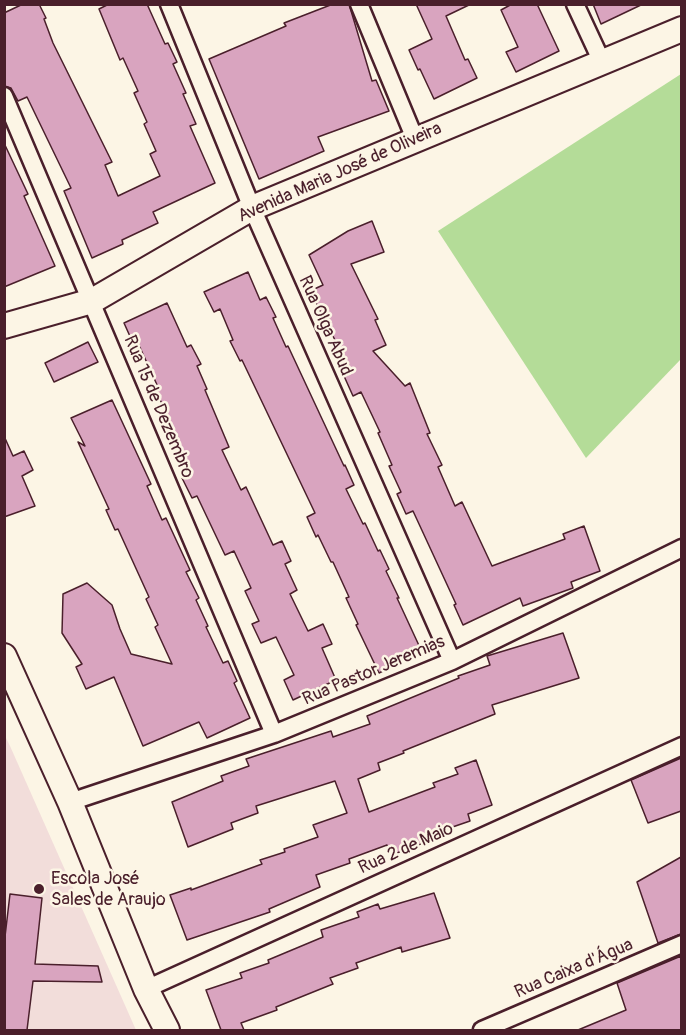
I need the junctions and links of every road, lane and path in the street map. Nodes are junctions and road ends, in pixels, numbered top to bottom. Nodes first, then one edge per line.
1 (169, 4) edge
2 (359, 4) edge
3 (575, 4) edge
4 (681, 29) edge
5 (602, 62) junction
6 (4, 96) edge
7 (415, 139) junction
8 (252, 208) junction
9 (92, 301) junction
10 (4, 326) edge
11 (681, 548) edge
12 (4, 656) edge
13 (452, 661) junction
14 (274, 734) junction
15 (681, 746) edge
16 (69, 802) junction
17 (681, 944) edge
18 (146, 989) junction
19 (167, 1030) edge
20 (482, 1030) edge

1 - 8 street, Rua Olga Abud
2 - 7 street
3 - 5 street
4 - 5 street, Avenida Maria José de Oliveira
5 - 7 street, Avenida Maria José de Oliveira
6 - 9 street, Rua 15 de Dezembro
7 - 8 street, Avenida Maria José de Oliveira
8 - 9 street, Avenida Maria José de Oliveira
8 - 13 street, Rua Olga Abud
9 - 10 street, Avenida Maria José de Oliveira
9 - 14 street, Rua 15 de Dezembro
11 - 13 street, Rua Pastor Jeremias
12 - 16 street
13 - 14 street, Rua Pastor Jeremias
14 - 16 street, Rua Pastor Jeremias
15 - 18 street, Rua 2 de Maio
16 - 18 street
17 - 20 street, Rua Caixa d'Água
18 - 19 street

